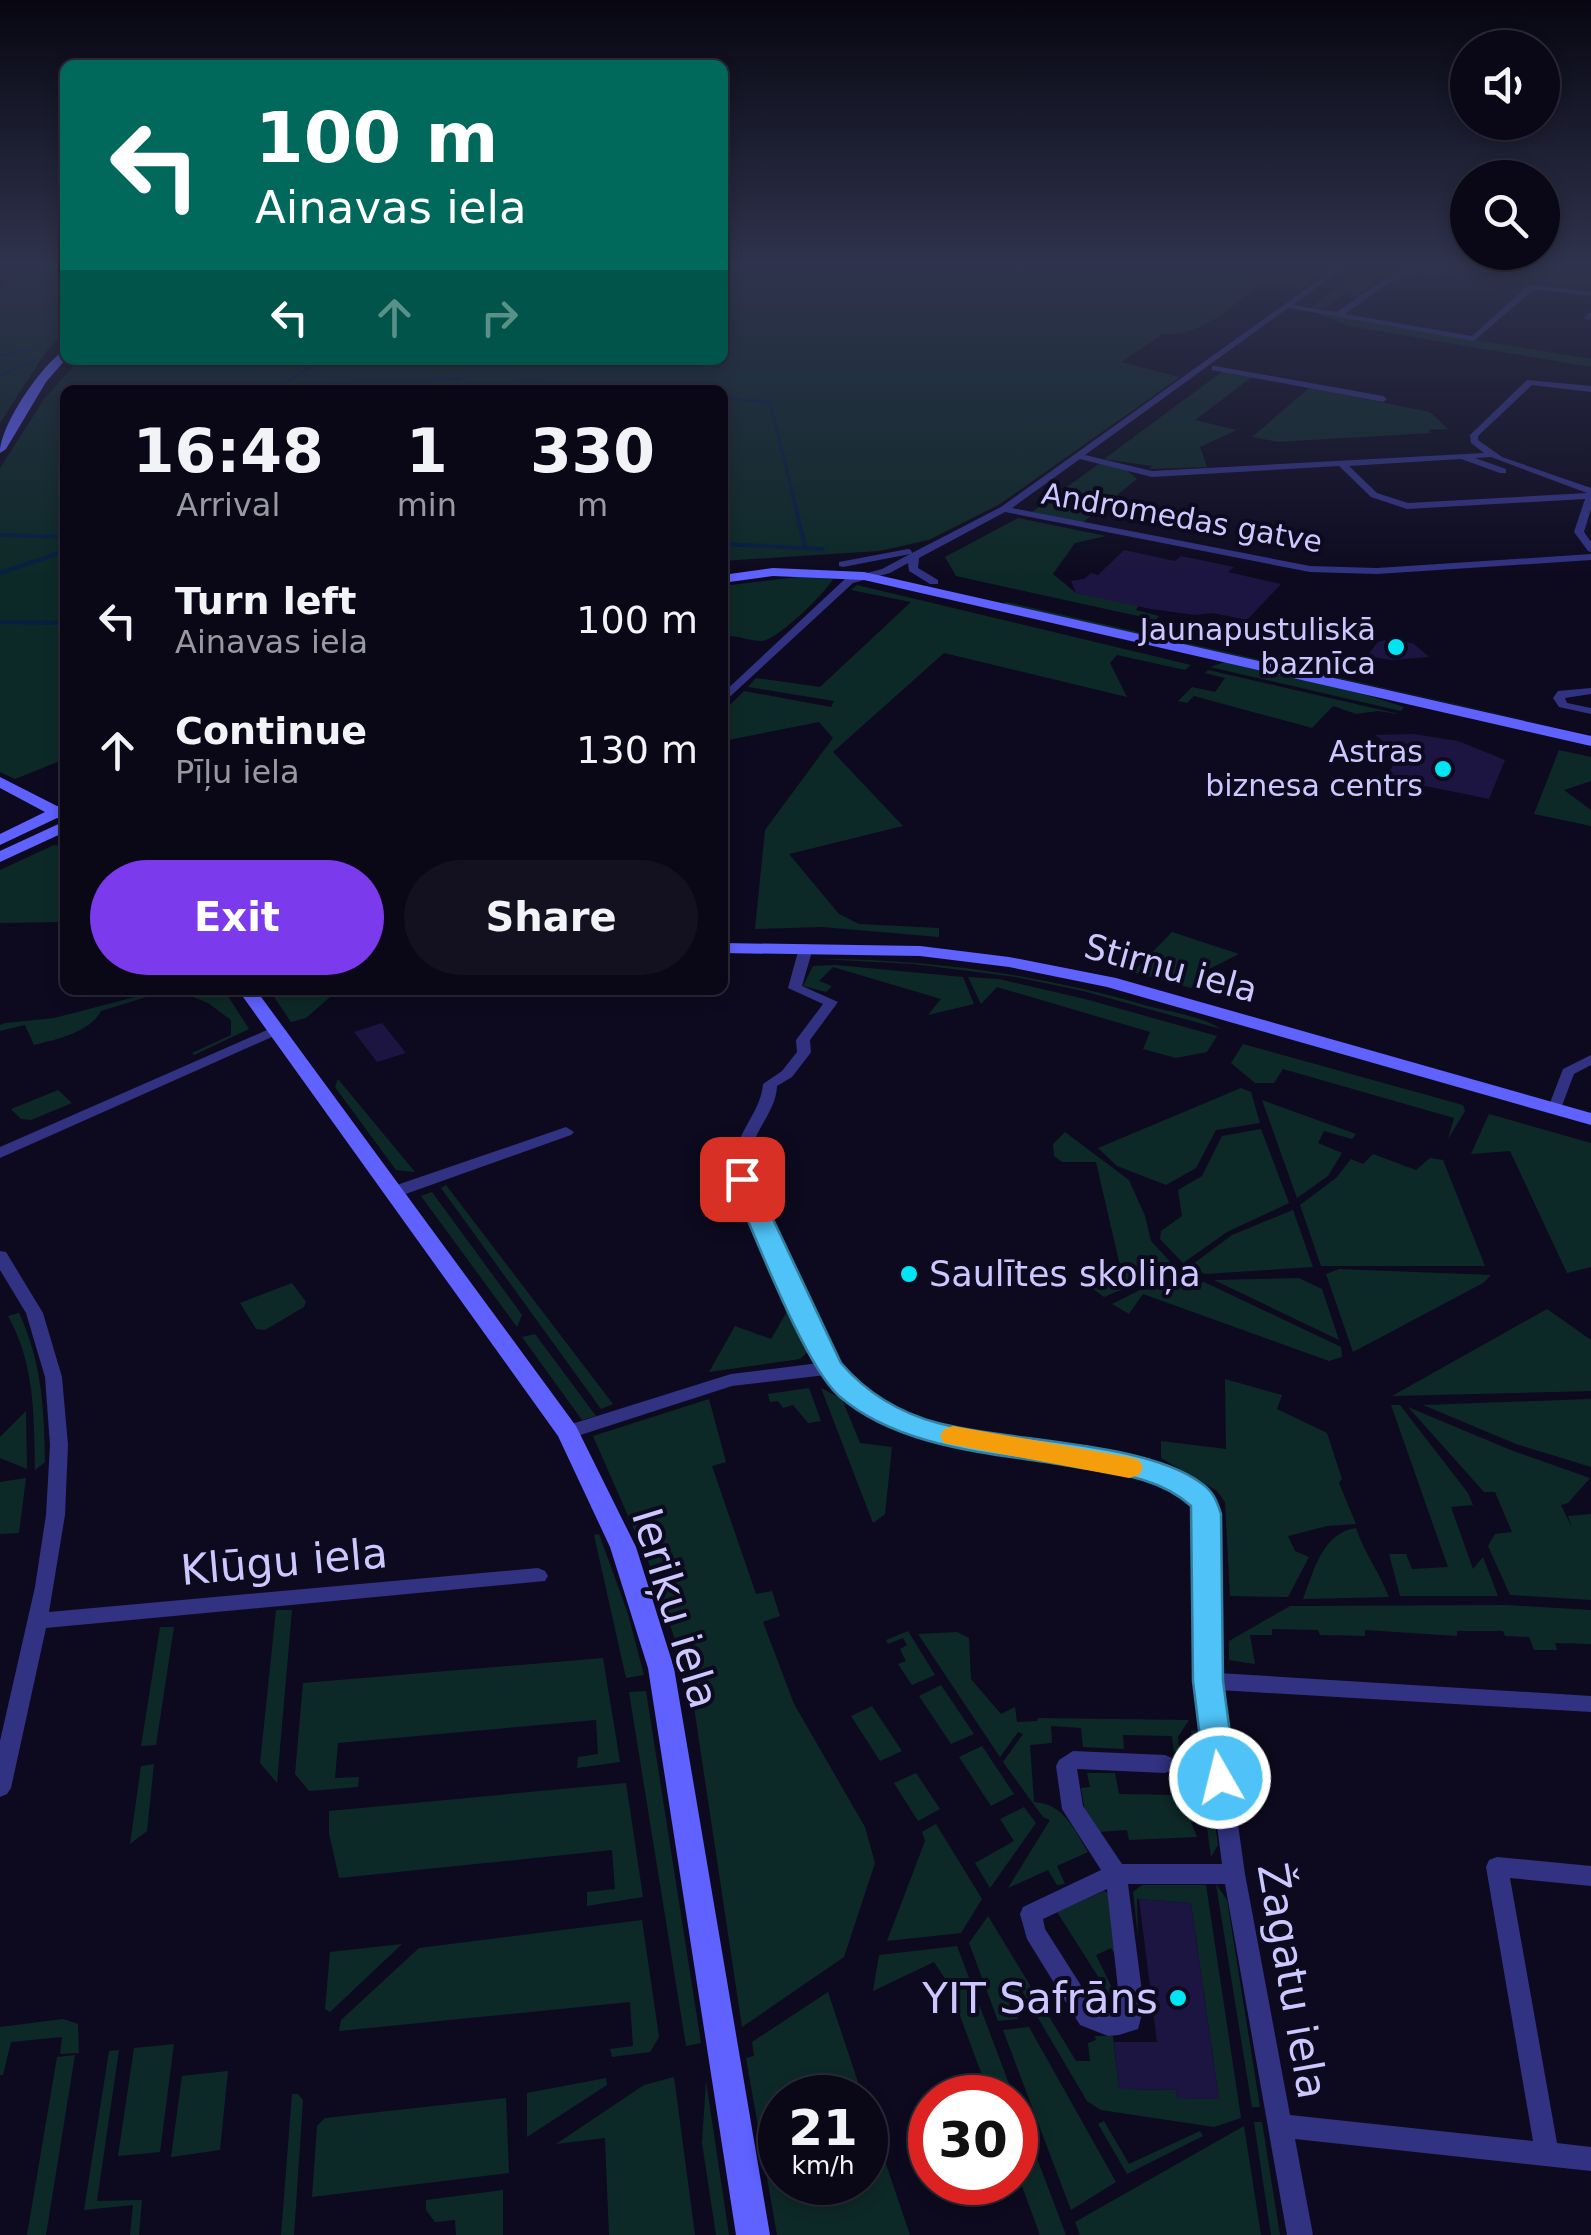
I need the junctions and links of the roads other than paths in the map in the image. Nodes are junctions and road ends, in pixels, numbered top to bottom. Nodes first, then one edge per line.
1 (51, 368) edge
2 (1202, 368) edge
3 (1217, 368) edge
4 (1591, 389) edge
5 (1383, 399) dead end
6 (0, 449) edge
7 (1489, 454) junction
8 (1080, 456) junction
9 (1463, 457) junction
10 (1342, 464) junction
11 (1504, 471) dead end
12 (1563, 482) junction
13 (1590, 494) edge
14 (1543, 499) junction
15 (1004, 510) junction
16 (928, 547) junction
17 (1591, 549) edge
18 (898, 556) junction
19 (914, 556) junction
20 (1591, 557) edge
21 (844, 564) junction
22 (728, 569) edge
23 (874, 572) junction
24 (728, 578) edge
25 (934, 582) junction
26 (994, 600) junction
27 (1591, 691) edge
28 (728, 695) edge
29 (1591, 711) edge
30 (1591, 731) edge
31 (1591, 741) edge
32 (0, 782) edge
33 (60, 813) edge
34 (60, 816) edge
35 (60, 817) edge
36 (0, 840) edge
37 (0, 856) edge
38 (728, 948) edge
39 (806, 948) junction
40 (252, 995) edge
41 (276, 1030) junction
42 (1591, 1059) edge
43 (1555, 1108) junction
44 (1591, 1119) edge
45 (566, 1132) dead end
46 (0, 1152) edge
47 (394, 1192) junction
48 (0, 1256) edge
49 (830, 1368) junction
50 (568, 1432) junction
51 (538, 1576) dead end
52 (36, 1620) junction
53 (1208, 1681) junction
54 (1591, 1704) edge
55 (1165, 1764) dead end
56 (0, 1788) edge
57 (1116, 1874) junction
58 (1234, 1874) junction
59 (1591, 1876) edge
60 (1281, 2126) junction
61 (1547, 2153) junction
62 (1591, 2159) edge
63 (752, 2235) edge
64 (1300, 2235) edge

1 - 6 main road
2 - 8 street
3 - 5 street
4 - 7 street
7 - 9 street, Andromedas gatve
7 - 12 street
8 - 10 street, Andromedas gatve
8 - 15 street
9 - 10 street, Andromedas gatve
9 - 11 street
10 - 14 street
12 - 13 street
12 - 14 street
13 - 14 street
13 - 17 street
15 - 16 street
15 - 20 street, Andromedas gatve
16 - 18 street
16 - 19 street
18 - 21 street
18 - 23 street
19 - 23 street
19 - 25 street
21 - 22 main road
21 - 23 main road
23 - 24 main road
23 - 25 main road
23 - 26 main road
23 - 28 street
25 - 26 main road
26 - 30 main road
26 - 31 main road
27 - 29 street
32 - 33 main road
34 - 36 main road
35 - 37 main road
38 - 39 main road, Stirnu iela
39 - 43 main road, Stirnu iela
39 - 49 street
40 - 41 main road, Ieriķu iela
41 - 46 street
41 - 47 main road, Ieriķu iela
42 - 43 street
43 - 44 main road, Stirnu iela
45 - 47 street
47 - 50 main road, Ieriķu iela
48 - 52 street
49 - 50 street
49 - 53 street, Žagatu iela
50 - 63 main road, Ieriķu iela
51 - 52 street, Klūgu iela
52 - 56 street
53 - 54 street
53 - 58 street, Žagatu iela
55 - 57 street
57 - 57 street
57 - 58 street
58 - 60 street, Žagatu iela
59 - 61 street
60 - 61 street
60 - 64 street, Žagatu iela
61 - 62 street

